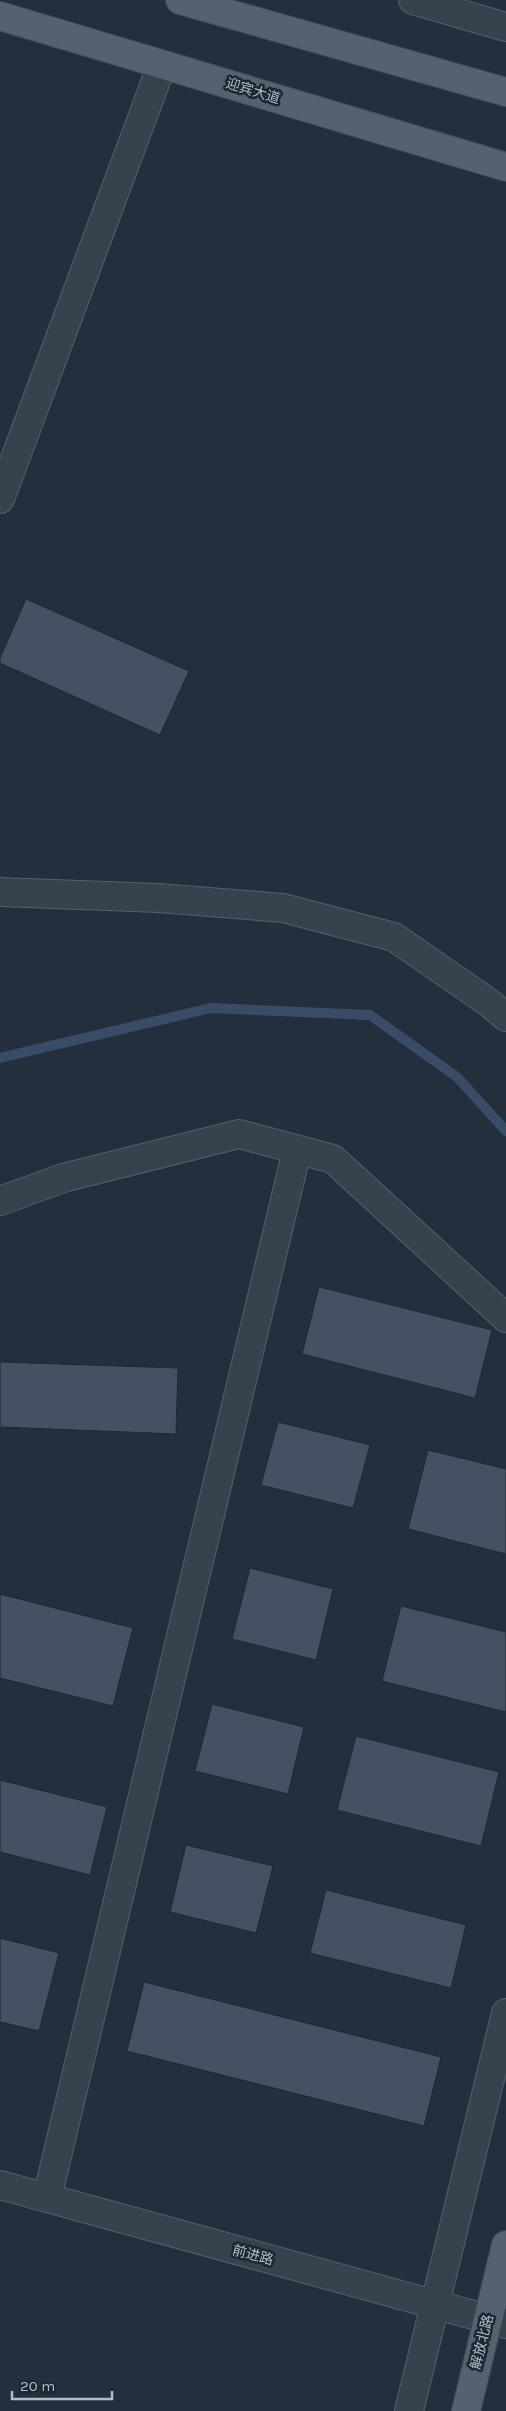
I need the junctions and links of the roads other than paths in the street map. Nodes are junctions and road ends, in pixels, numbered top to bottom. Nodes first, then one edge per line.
1 (180, 0) edge
2 (413, 0) edge
3 (0, 16) edge
4 (506, 27) edge
5 (157, 78) dead end
6 (506, 92) edge
7 (506, 167) edge
8 (0, 499) edge
9 (0, 892) edge
10 (506, 1017) edge
11 (297, 1150) junction
12 (0, 1201) edge
13 (506, 1318) edge
14 (506, 2013) edge
15 (0, 2185) edge
16 (47, 2198) junction
17 (506, 2245) edge
18 (435, 2305) junction
19 (497, 2322) edge
20 (409, 2411) edge
21 (466, 2411) edge

1 - 6 main road
2 - 4 street
3 - 7 main road, 迎宾大道
5 - 8 street
9 - 10 street
11 - 12 street
11 - 13 street
11 - 16 street
14 - 18 street
15 - 16 street, 前进路
16 - 18 street, 前进路
17 - 19 main road, 解放北路
18 - 19 street, 前进路
18 - 20 street
19 - 21 main road, 解放北路

